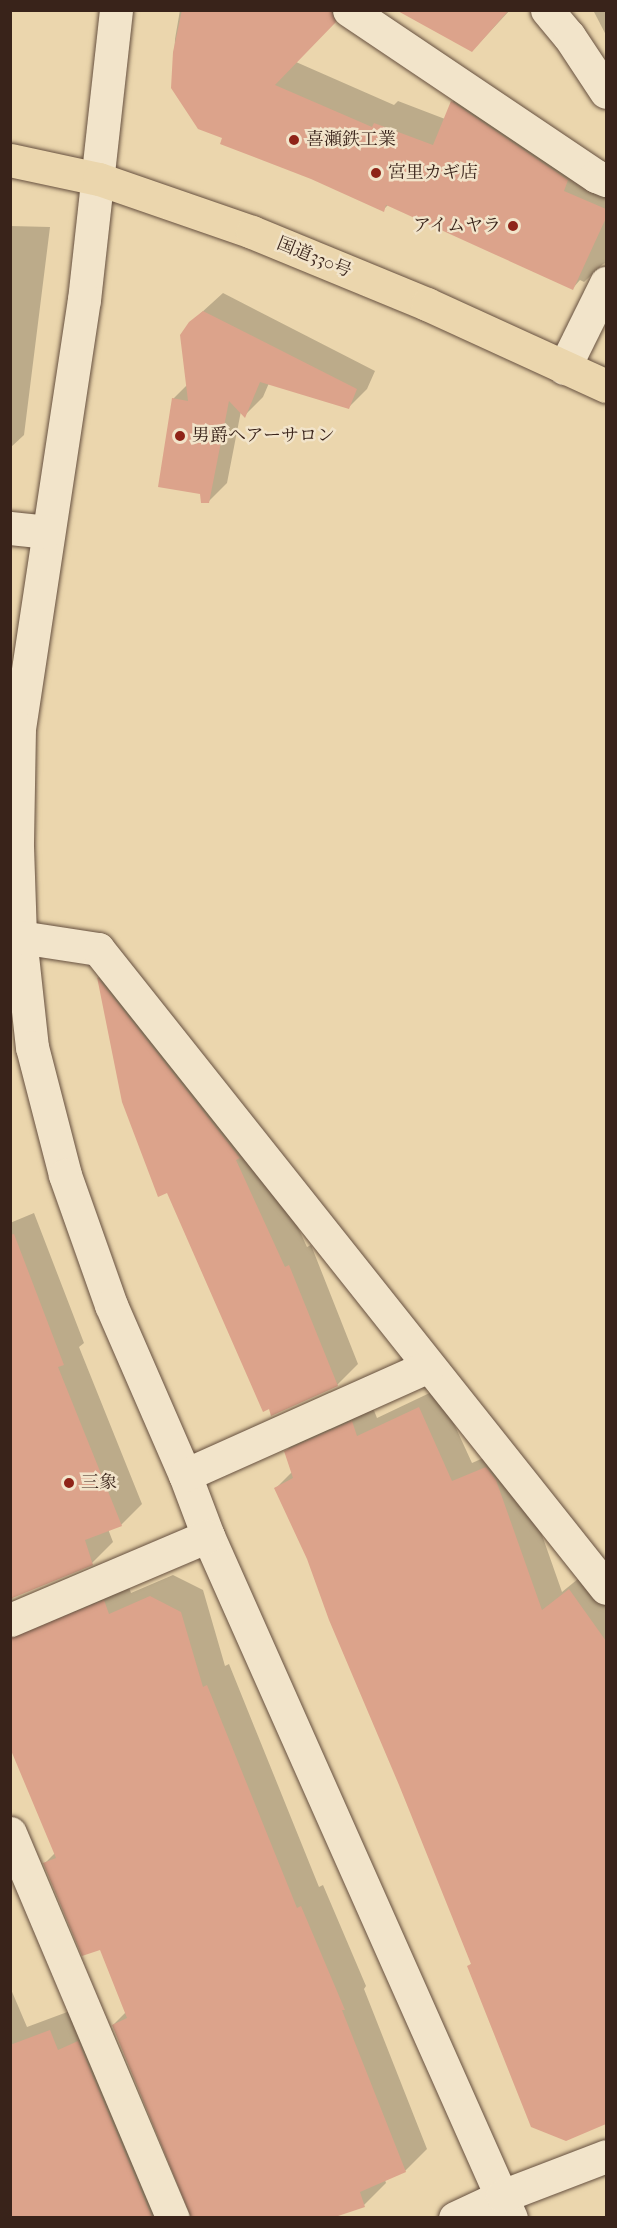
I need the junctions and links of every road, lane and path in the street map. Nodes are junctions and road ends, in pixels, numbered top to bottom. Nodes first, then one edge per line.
1 (116, 10) edge
2 (349, 10) edge
3 (547, 10) edge
4 (606, 92) edge
5 (10, 160) edge
6 (99, 179) junction
7 (606, 180) edge
8 (606, 283) edge
9 (564, 368) junction
10 (606, 386) edge
11 (10, 528) edge
12 (46, 532) junction
13 (20, 936) junction
14 (18, 1003) edge
15 (429, 1366) junction
16 (185, 1475) junction
17 (208, 1536) junction
18 (606, 1588) edge
19 (10, 1620) edge
20 (10, 1833) edge
21 (606, 2156) edge
22 (506, 2206) edge
23 (173, 2217) edge
24 (454, 2217) edge

1 - 6 street
2 - 7 street
3 - 4 street
5 - 6 highway, 国道330号
6 - 9 highway, 国道330号
6 - 12 street
8 - 9 street
9 - 10 highway, 国道330号
11 - 12 street
12 - 13 street
13 - 14 street
13 - 15 street
14 - 16 street
15 - 16 street
15 - 18 street
16 - 17 street
17 - 19 street
17 - 22 street
20 - 23 street
21 - 22 street
22 - 24 street

